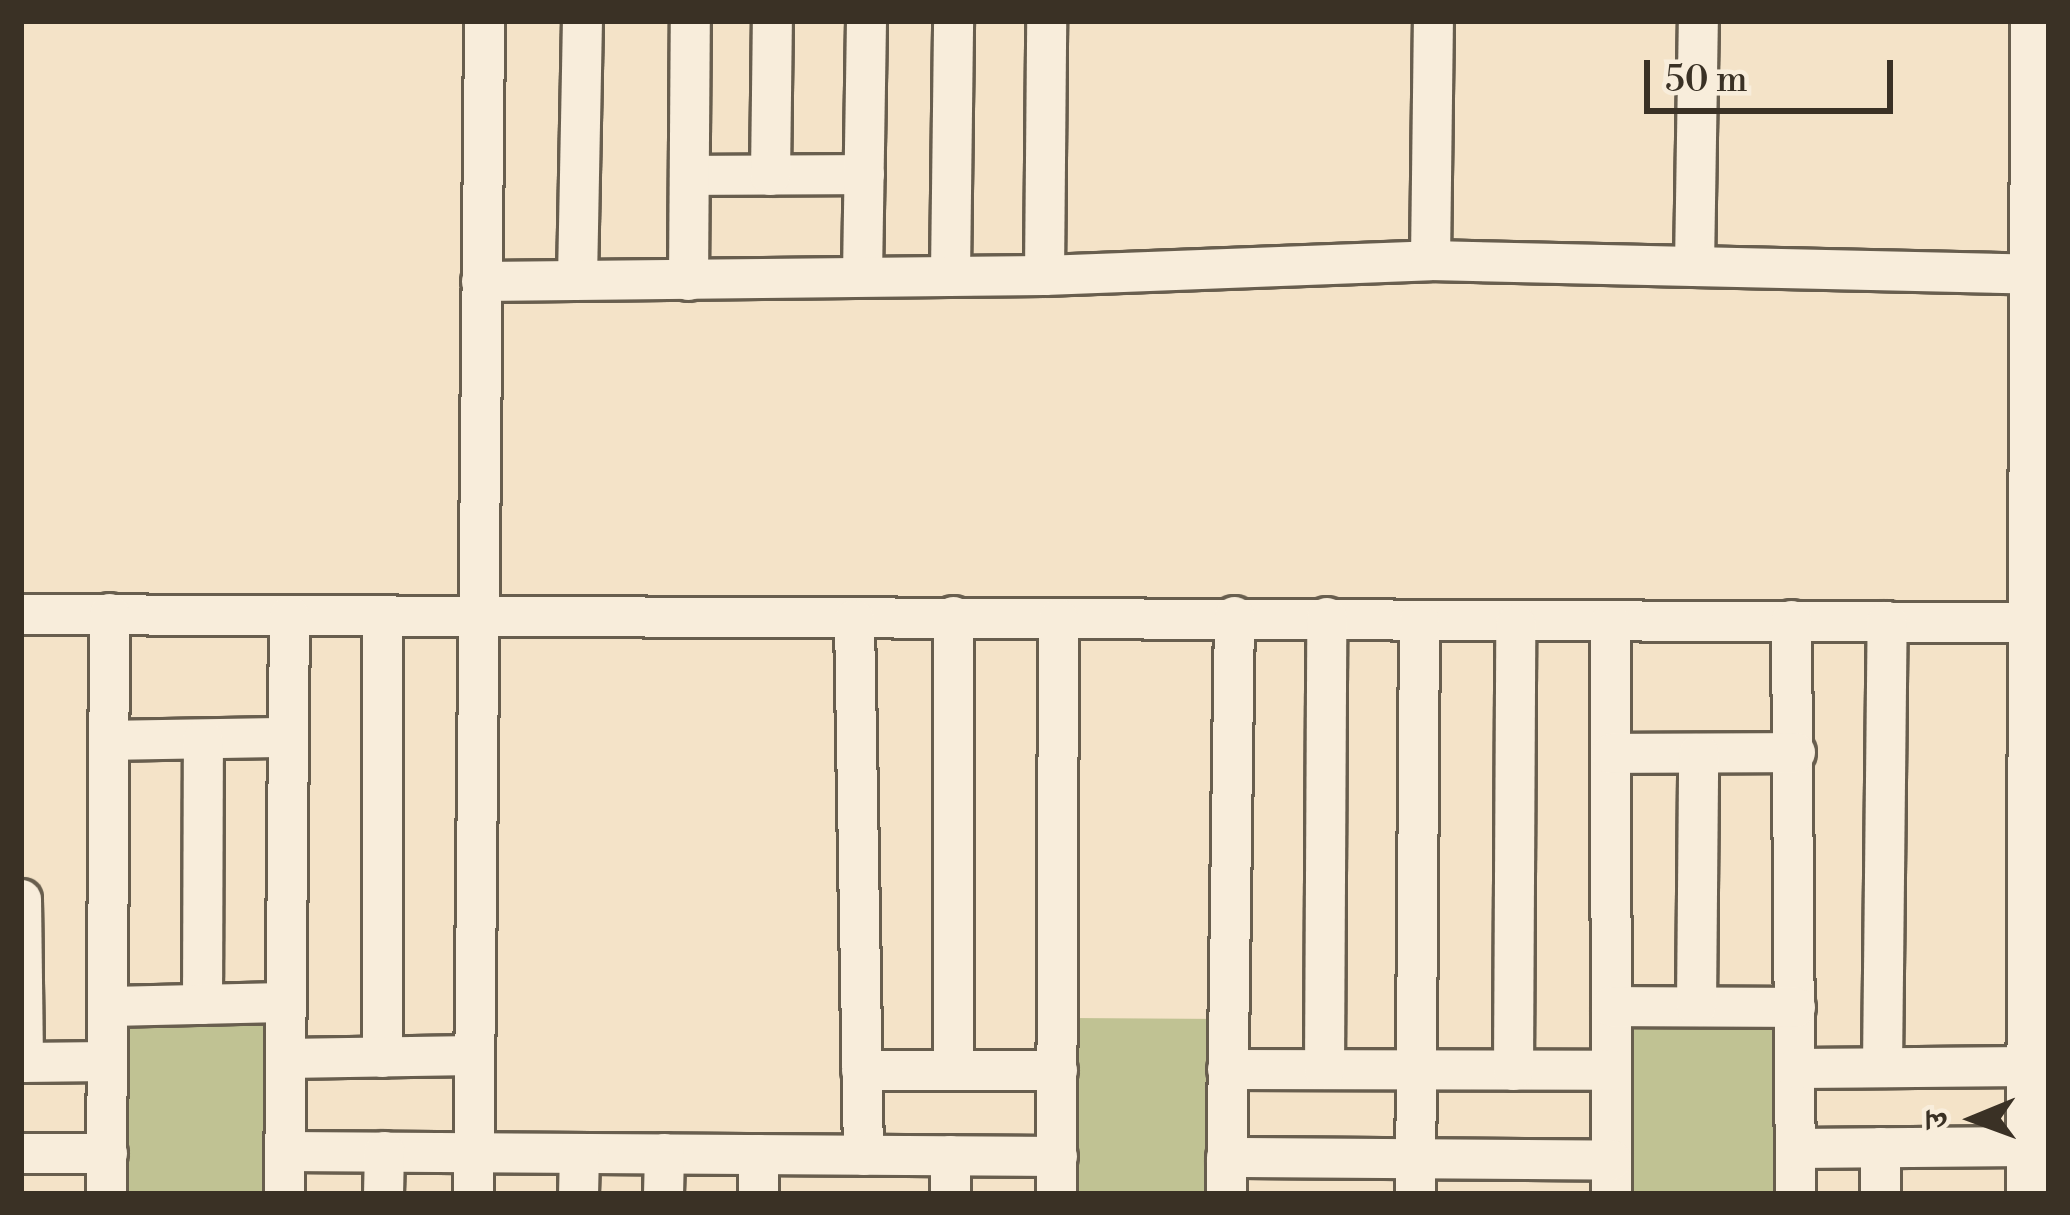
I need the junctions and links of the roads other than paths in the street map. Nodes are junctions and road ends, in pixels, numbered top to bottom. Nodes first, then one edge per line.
1 (484, 21) edge
2 (582, 21) edge
3 (689, 21) edge
4 (772, 21) edge
5 (866, 21) edge
6 (953, 21) edge
7 (1046, 21) edge
8 (1433, 21) edge
9 (1699, 21) edge
10 (2030, 21) edge
11 (864, 174) junction
12 (689, 175) junction
13 (770, 175) junction
14 (1430, 260) junction
15 (1694, 266) junction
16 (950, 274) junction
17 (2039, 274) edge
18 (862, 275) junction
19 (1043, 275) junction
20 (577, 279) junction
21 (688, 280) junction
22 (481, 281) junction
23 (109, 613) junction
24 (21, 614) edge
25 (289, 615) junction
26 (476, 615) junction
27 (953, 616) junction
28 (1234, 616) junction
29 (382, 617) junction
30 (1058, 617) junction
31 (1326, 617) junction
32 (854, 619) junction
33 (1791, 620) junction
34 (1419, 621) junction
35 (1887, 621) junction
36 (1610, 622) junction
37 (2038, 622) edge
38 (1515, 624) junction
39 (287, 737) junction
40 (203, 739) junction
41 (109, 740) junction
42 (1698, 752) junction
43 (1796, 752) junction
44 (1611, 753) junction
45 (21, 899) edge
46 (285, 1002) junction
47 (202, 1004) junction
48 (108, 1006) junction
49 (1611, 1006) junction
50 (1696, 1006) junction
51 (1795, 1006) junction
52 (474, 1055) junction
53 (382, 1057) junction
54 (285, 1058) junction
55 (107, 1061) junction
56 (22, 1062) edge
57 (1882, 1066) junction
58 (2026, 1066) junction
59 (1795, 1068) junction
60 (1227, 1069) junction
61 (1324, 1069) junction
62 (861, 1070) junction
63 (953, 1070) junction
64 (1057, 1070) junction
65 (1416, 1070) junction
66 (1513, 1070) junction
67 (1611, 1070) junction
68 (2026, 1146) junction
69 (1880, 1147) junction
70 (1795, 1148) junction
71 (284, 1151) junction
72 (384, 1151) junction
73 (473, 1152) junction
74 (107, 1153) junction
75 (579, 1153) junction
76 (21, 1154) edge
77 (664, 1154) junction
78 (758, 1154) junction
79 (862, 1155) junction
80 (950, 1175) edge
81 (1056, 1175) edge
82 (1226, 1175) edge
83 (1327, 1176) edge
84 (1415, 1176) edge
85 (1515, 1177) edge
86 (1611, 1177) edge
87 (106, 1194) edge
88 (284, 1194) edge
89 (383, 1194) edge
90 (473, 1194) edge
91 (578, 1194) edge
92 (663, 1194) edge
93 (758, 1194) edge
94 (1795, 1194) edge
95 (1880, 1194) edge
96 (2026, 1194) edge

1 - 22 street
2 - 20 street
3 - 12 street
4 - 13 street
5 - 11 street
6 - 16 street
7 - 19 street
8 - 14 street
9 - 15 street
10 - 17 street
11 - 13 street
11 - 18 street
12 - 13 street
12 - 21 street
14 - 15 street
14 - 19 street
15 - 17 street
16 - 18 street
16 - 19 street
17 - 37 street
18 - 21 street
20 - 21 street
20 - 22 street
22 - 26 street
23 - 24 street
23 - 25 street
23 - 41 street
25 - 29 street
25 - 39 street
26 - 29 street
26 - 32 street
26 - 52 street
27 - 30 street
27 - 32 street
27 - 63 street
28 - 30 street
28 - 31 street
28 - 60 street
29 - 53 street
30 - 64 street
31 - 34 street
31 - 61 street
32 - 62 street
33 - 35 street
33 - 36 street
33 - 43 street
34 - 38 street
34 - 65 street
35 - 37 street
35 - 57 street
36 - 38 street
36 - 44 street
37 - 58 street
38 - 66 street
39 - 40 street
39 - 46 street
40 - 41 street
40 - 47 street
41 - 48 street
42 - 43 street
42 - 44 street
42 - 50 street
43 - 51 street
44 - 49 street
45 - 56 street
46 - 47 street
46 - 54 street
47 - 48 street
48 - 55 street
49 - 50 street
49 - 67 street
50 - 51 street
51 - 59 street
52 - 53 street
52 - 73 street
53 - 54 street
54 - 71 street
55 - 56 street
55 - 74 street
57 - 58 street
57 - 59 street
58 - 68 street
59 - 70 street
60 - 61 street
60 - 82 street
61 - 65 street
62 - 63 street
62 - 79 street
63 - 64 street
64 - 81 street
65 - 66 street
65 - 84 street
66 - 67 street
67 - 86 street
68 - 69 street
68 - 96 street
69 - 70 street
69 - 95 street
70 - 94 street
71 - 72 street
71 - 88 street
72 - 73 street
72 - 89 street
73 - 75 street
73 - 90 street
74 - 76 street
74 - 87 street
75 - 77 street
75 - 91 street
77 - 78 street
77 - 92 street
78 - 79 street
78 - 93 street
79 - 80 street
80 - 81 street
82 - 83 street
83 - 84 street
84 - 85 street
85 - 86 street

